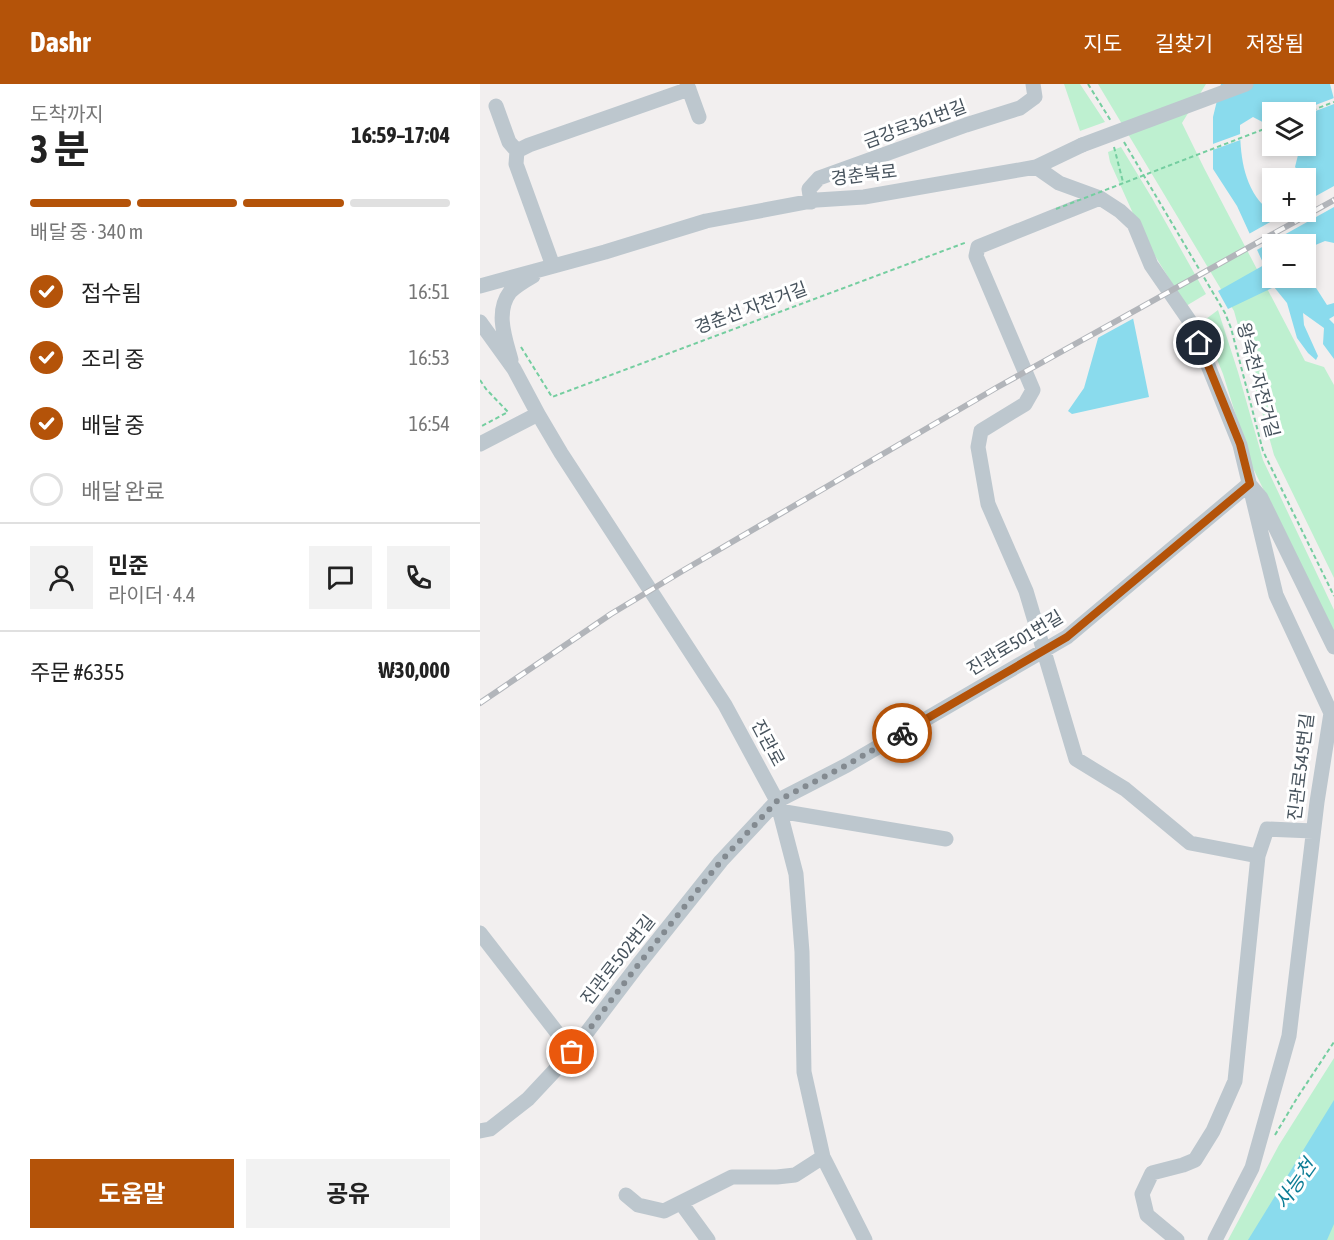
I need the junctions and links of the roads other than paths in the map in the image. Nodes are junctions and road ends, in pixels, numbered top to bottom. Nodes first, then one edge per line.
1 (1033, 84) edge
2 (1246, 84) edge
3 (688, 87) edge
4 (496, 106) dead end
5 (699, 117) dead end
6 (517, 151) junction
7 (1036, 167) junction
8 (1100, 198) junction
9 (811, 202) junction
10 (548, 267) junction
11 (480, 286) edge
12 (480, 322) edge
13 (514, 369) junction
14 (538, 414) junction
15 (480, 444) edge
16 (1250, 484) junction
17 (1334, 646) edge
18 (1044, 650) junction
19 (778, 806) junction
20 (1313, 831) junction
21 (946, 839) dead end
22 (1258, 856) junction
23 (480, 933) edge
24 (572, 1052) junction
25 (480, 1131) edge
26 (823, 1157) junction
27 (627, 1195) dead end
28 (681, 1203) junction
29 (708, 1240) edge
30 (865, 1240) edge
31 (1177, 1240) edge
32 (1215, 1240) edge

1 - 9 street, 금강로361번길
2 - 7 street, 경춘북로, bridge
3 - 5 street
3 - 6 street
4 - 6 street
6 - 10 street
7 - 8 street, 진관로545번길
7 - 9 street, 경춘북로
8 - 16 street, 진관로545번길
8 - 18 street
9 - 10 street, 경춘북로
10 - 11 street, 경춘북로
10 - 13 street
12 - 13 street, 진관로
13 - 14 street, 진관로
14 - 15 street
14 - 19 street, 진관로
16 - 17 street
16 - 18 street, 진관로501번길
16 - 20 street, 진관로545번길
18 - 19 street, 진관로501번길
18 - 22 street
19 - 21 street
19 - 24 street, 진관로502번길
19 - 26 street, 진관로
20 - 22 street
20 - 32 street, 진관로545번길
22 - 31 street
23 - 24 street
24 - 25 street, 진관로502번길
26 - 28 street
26 - 30 street, 진관로
27 - 28 street
28 - 29 street

